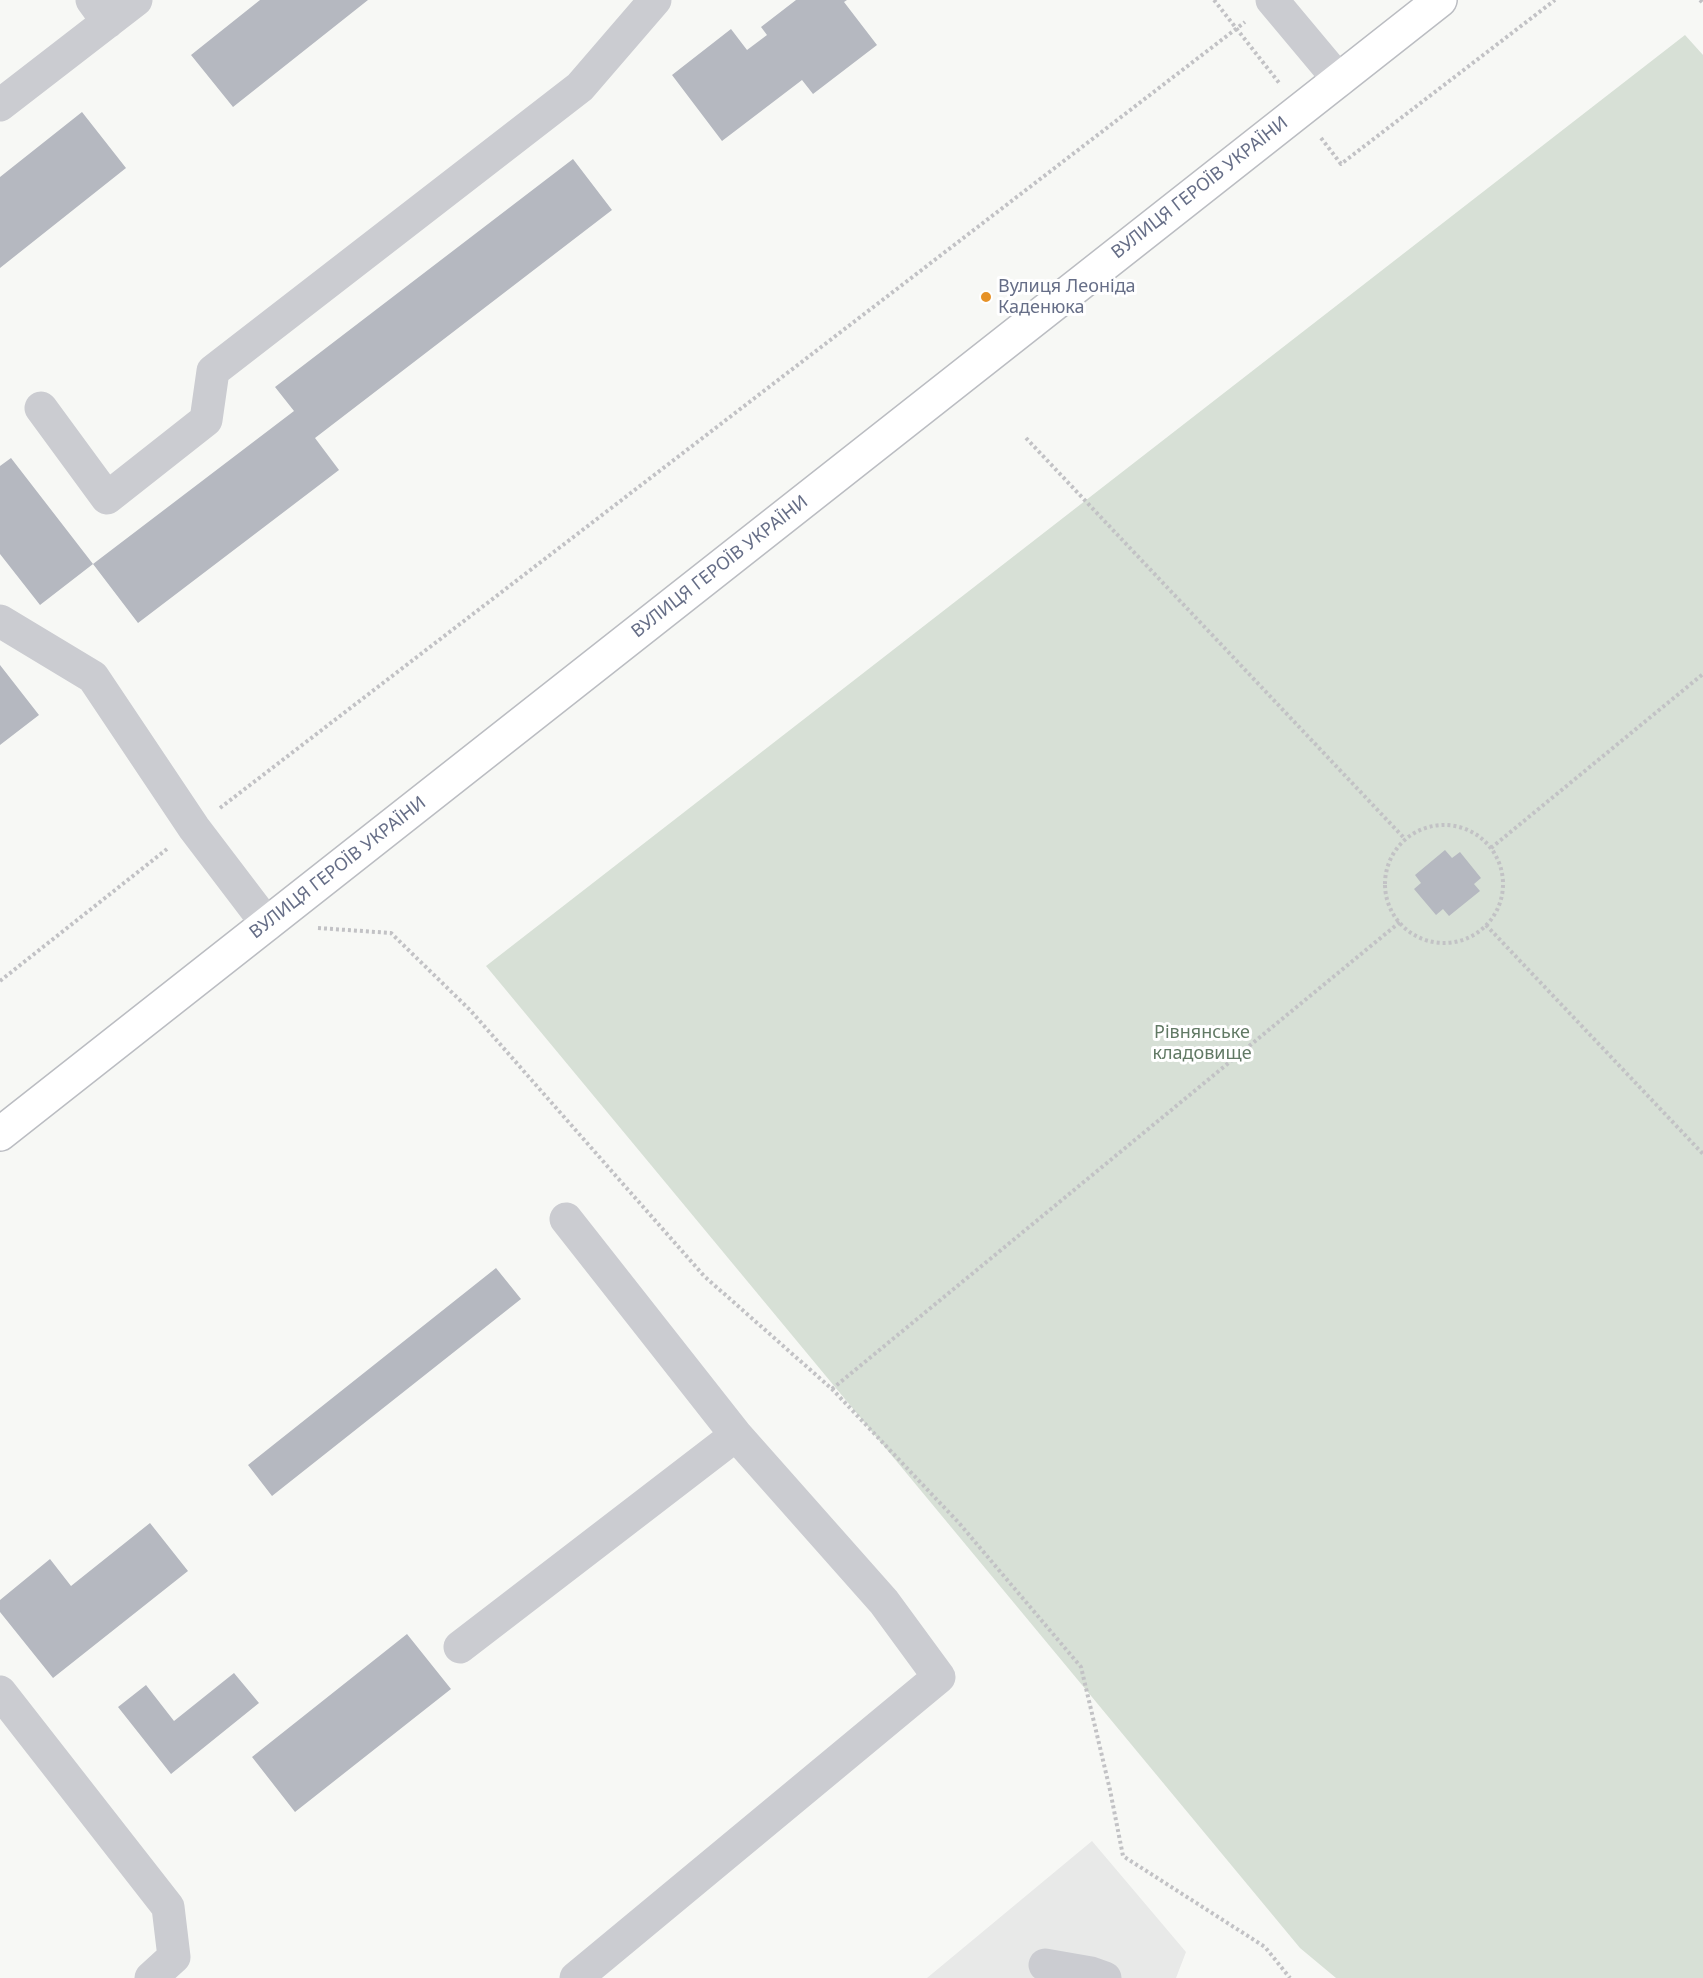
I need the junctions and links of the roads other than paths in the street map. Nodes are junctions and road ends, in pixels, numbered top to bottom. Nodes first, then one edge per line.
1 (136, 0) edge
2 (655, 0) edge
3 (1440, 0) edge
4 (1272, 1) edge
5 (100, 11) edge
6 (1339, 80) junction
7 (0, 105) edge
8 (41, 408) dead end
9 (0, 621) edge
10 (267, 924) junction
11 (0, 1134) edge
12 (566, 1219) dead end
13 (736, 1435) junction
14 (460, 1647) dead end
15 (0, 1692) edge
16 (1045, 1965) dead end
17 (151, 1978) edge
18 (576, 1978) edge
19 (1105, 1978) edge

1 - 5 street
2 - 8 street
3 - 6 main road, ВУЛИЦЯ ГЕРОЇВ УКРАЇНИ
4 - 6 street
5 - 7 street
6 - 10 main road, ВУЛИЦЯ ГЕРОЇВ УКРАЇНИ
9 - 10 street
10 - 11 main road, ВУЛИЦЯ ГЕРОЇВ УКРАЇНИ
12 - 13 street
13 - 14 street
13 - 18 street
15 - 17 street
16 - 19 street

